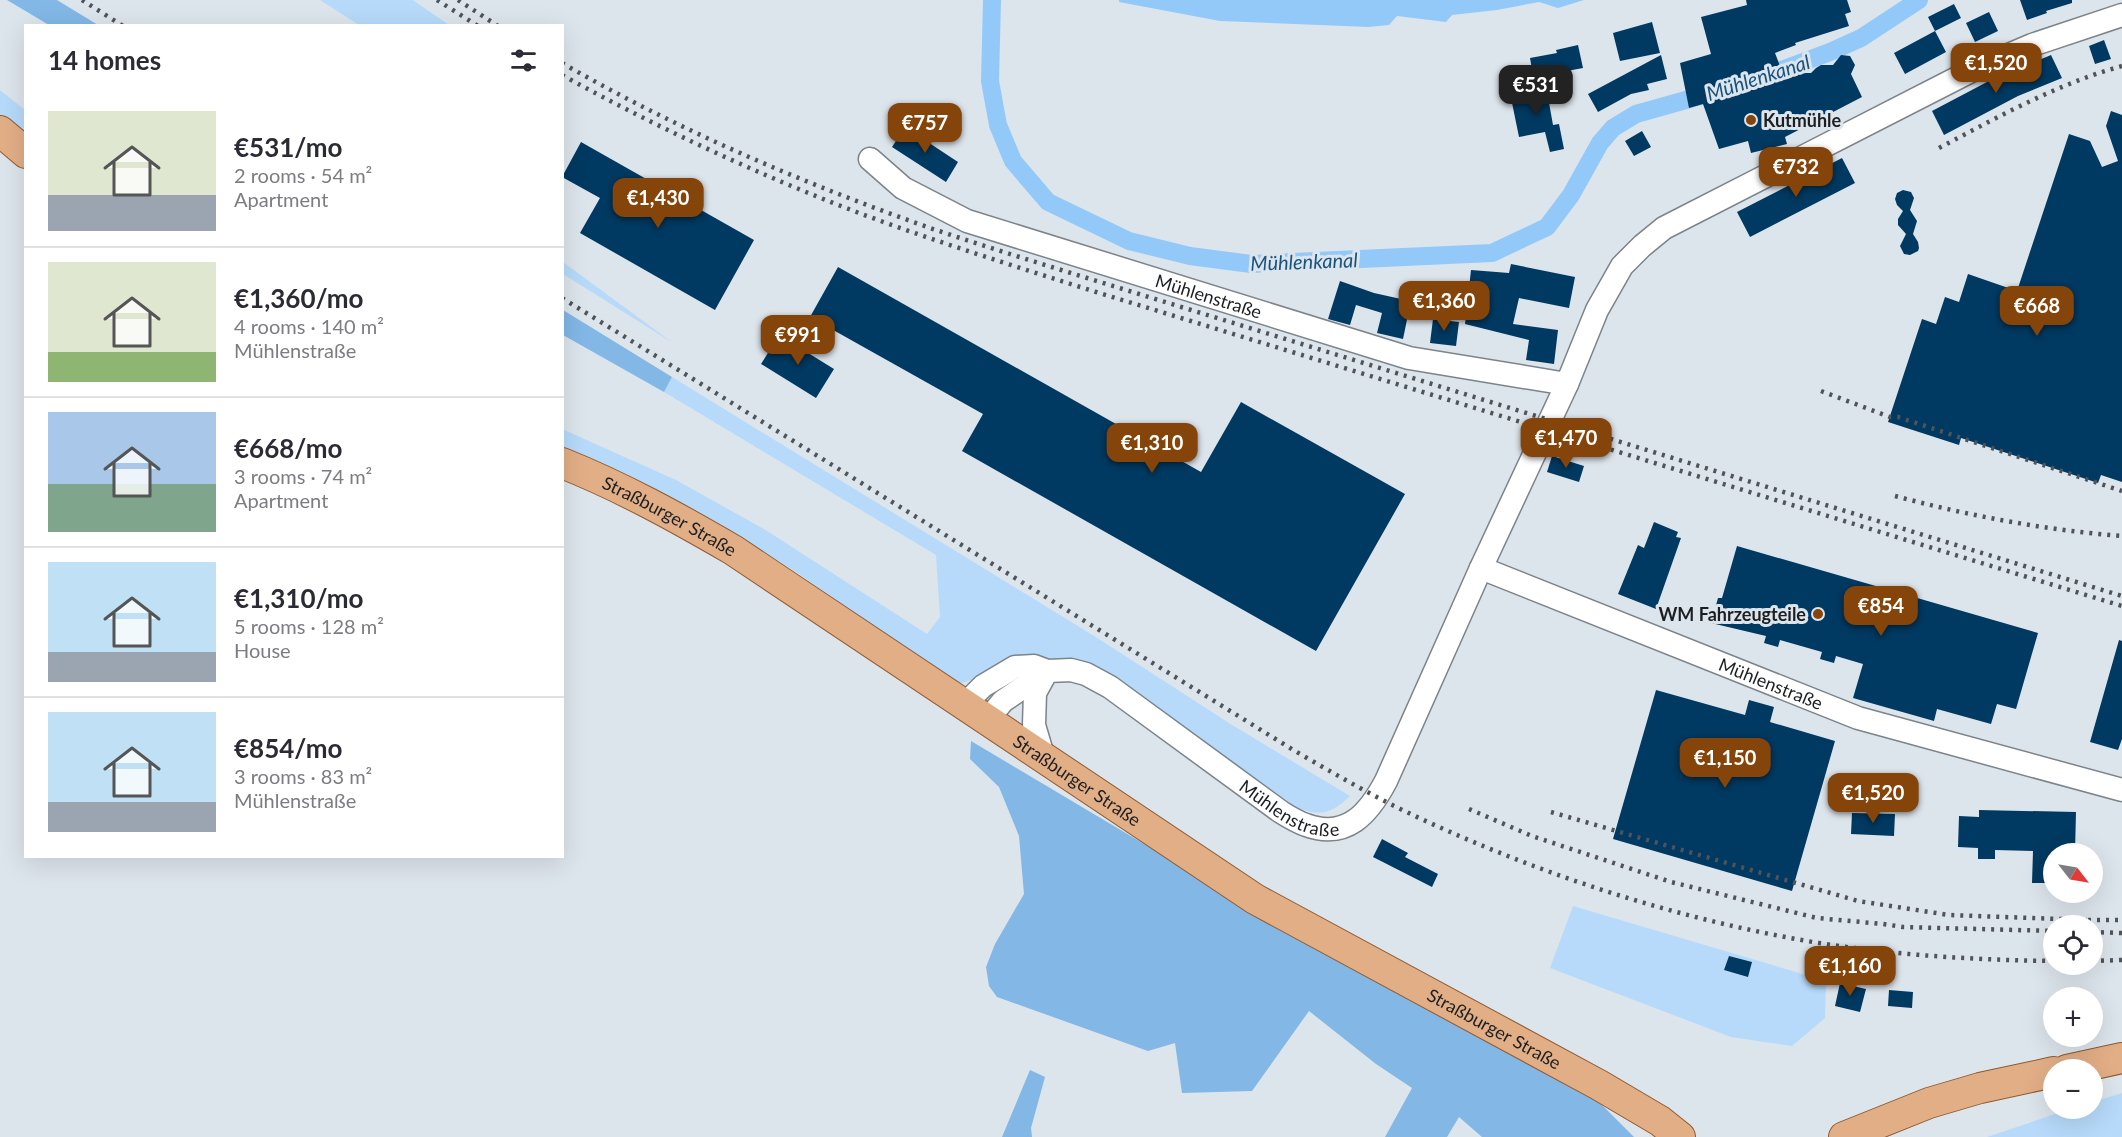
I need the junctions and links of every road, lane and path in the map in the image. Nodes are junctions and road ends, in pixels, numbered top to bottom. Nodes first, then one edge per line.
1 (2122, 15) edge
2 (0, 131) edge
3 (24, 151) edge
4 (870, 159) dead end
5 (1567, 384) junction
6 (564, 464) edge
7 (1481, 568) junction
8 (1047, 671) junction
9 (976, 712) junction
10 (1044, 759) junction
11 (2122, 790) edge
12 (2122, 1058) edge
13 (2103, 1062) edge
14 (2043, 1074) edge
15 (1599, 1085) junction
16 (1881, 1128) edge
17 (1645, 1136) edge
18 (1680, 1137) edge
19 (1844, 1137) edge

1 - 5 street, Mühlenstraße
2 - 3 main road
4 - 5 street, Mühlenstraße
5 - 7 street, Mühlenstraße
6 - 9 main road, Straßburger Straße
7 - 8 street, Mühlenstraße
7 - 11 street, Mühlenstraße
8 - 9 street, Mühlenstraße
8 - 10 street
9 - 10 main road, Straßburger Straße
10 - 15 main road, Straßburger Straße
12 - 13 main road
14 - 16 main road
15 - 17 main road, Straßburger Straße
15 - 18 main road, Straßburger Straße
16 - 19 main road

